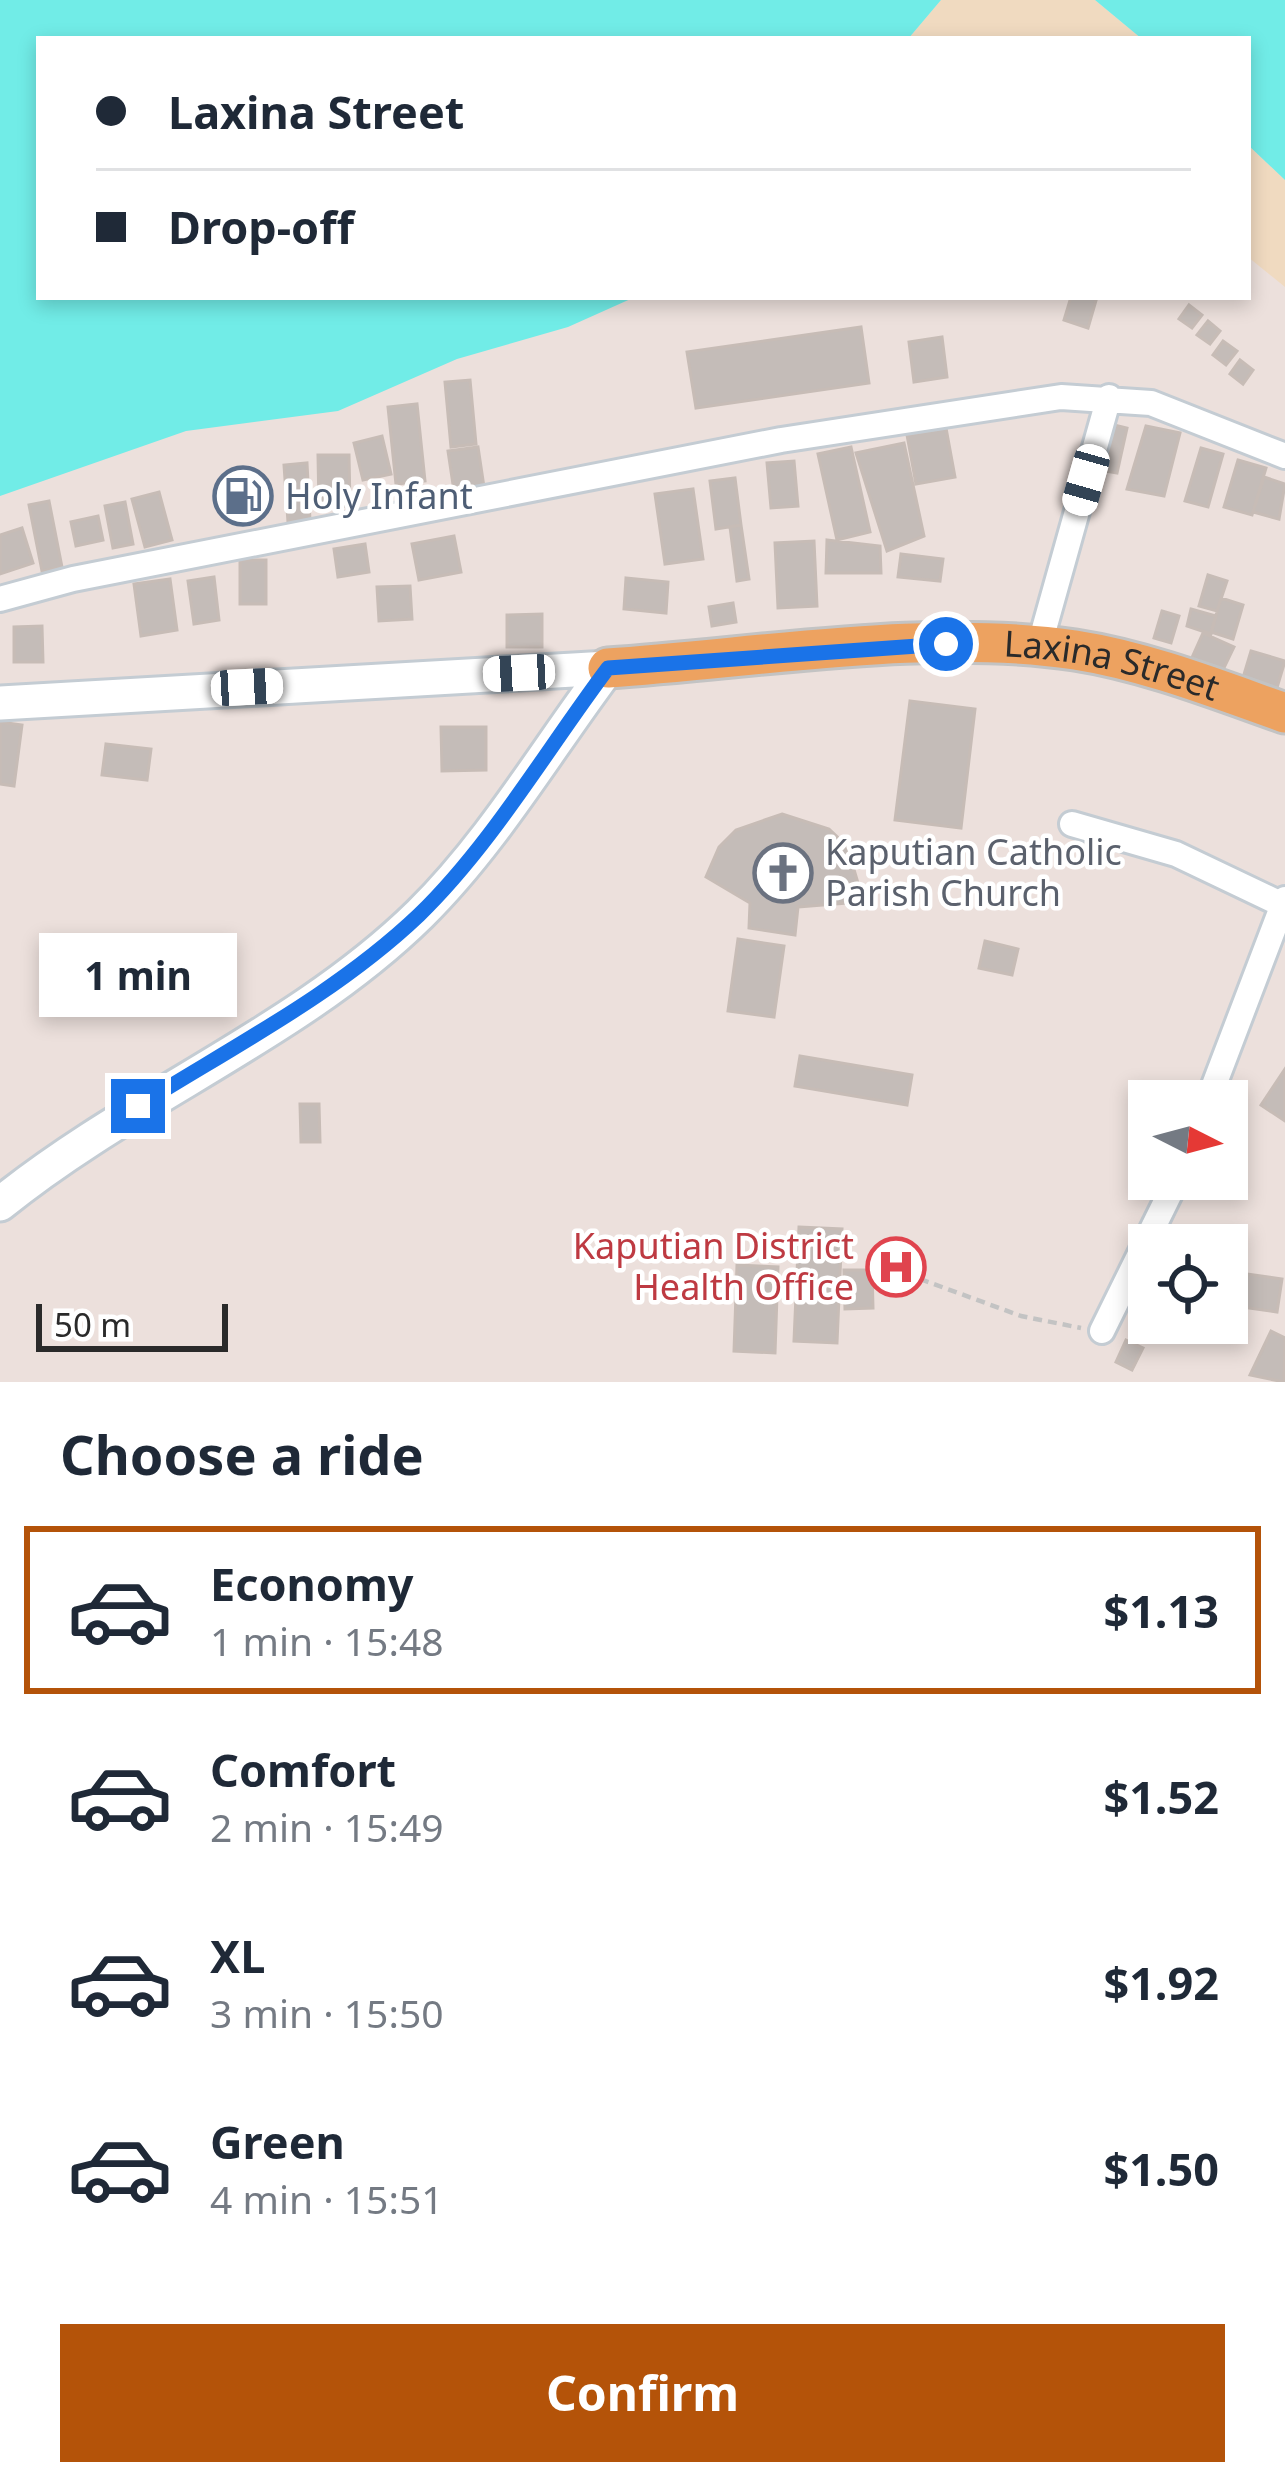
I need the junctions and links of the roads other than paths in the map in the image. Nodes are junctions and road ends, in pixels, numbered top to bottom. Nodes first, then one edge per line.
1 (1109, 397) junction
2 (1285, 456) edge
3 (0, 599) edge
4 (1039, 646) junction
5 (608, 668) junction
6 (0, 703) edge
7 (1285, 713) edge
8 (1072, 824) dead end
9 (1284, 903) edge
10 (1216, 1080) edge
11 (1168, 1200) edge
12 (0, 1204) edge
13 (1102, 1331) road end

1 - 2 street
1 - 3 street
1 - 4 street
4 - 5 main road, Laxina Street
4 - 7 main road, Laxina Street
5 - 6 street, Laxina Street
5 - 12 street
8 - 9 street
9 - 10 street
11 - 13 street

